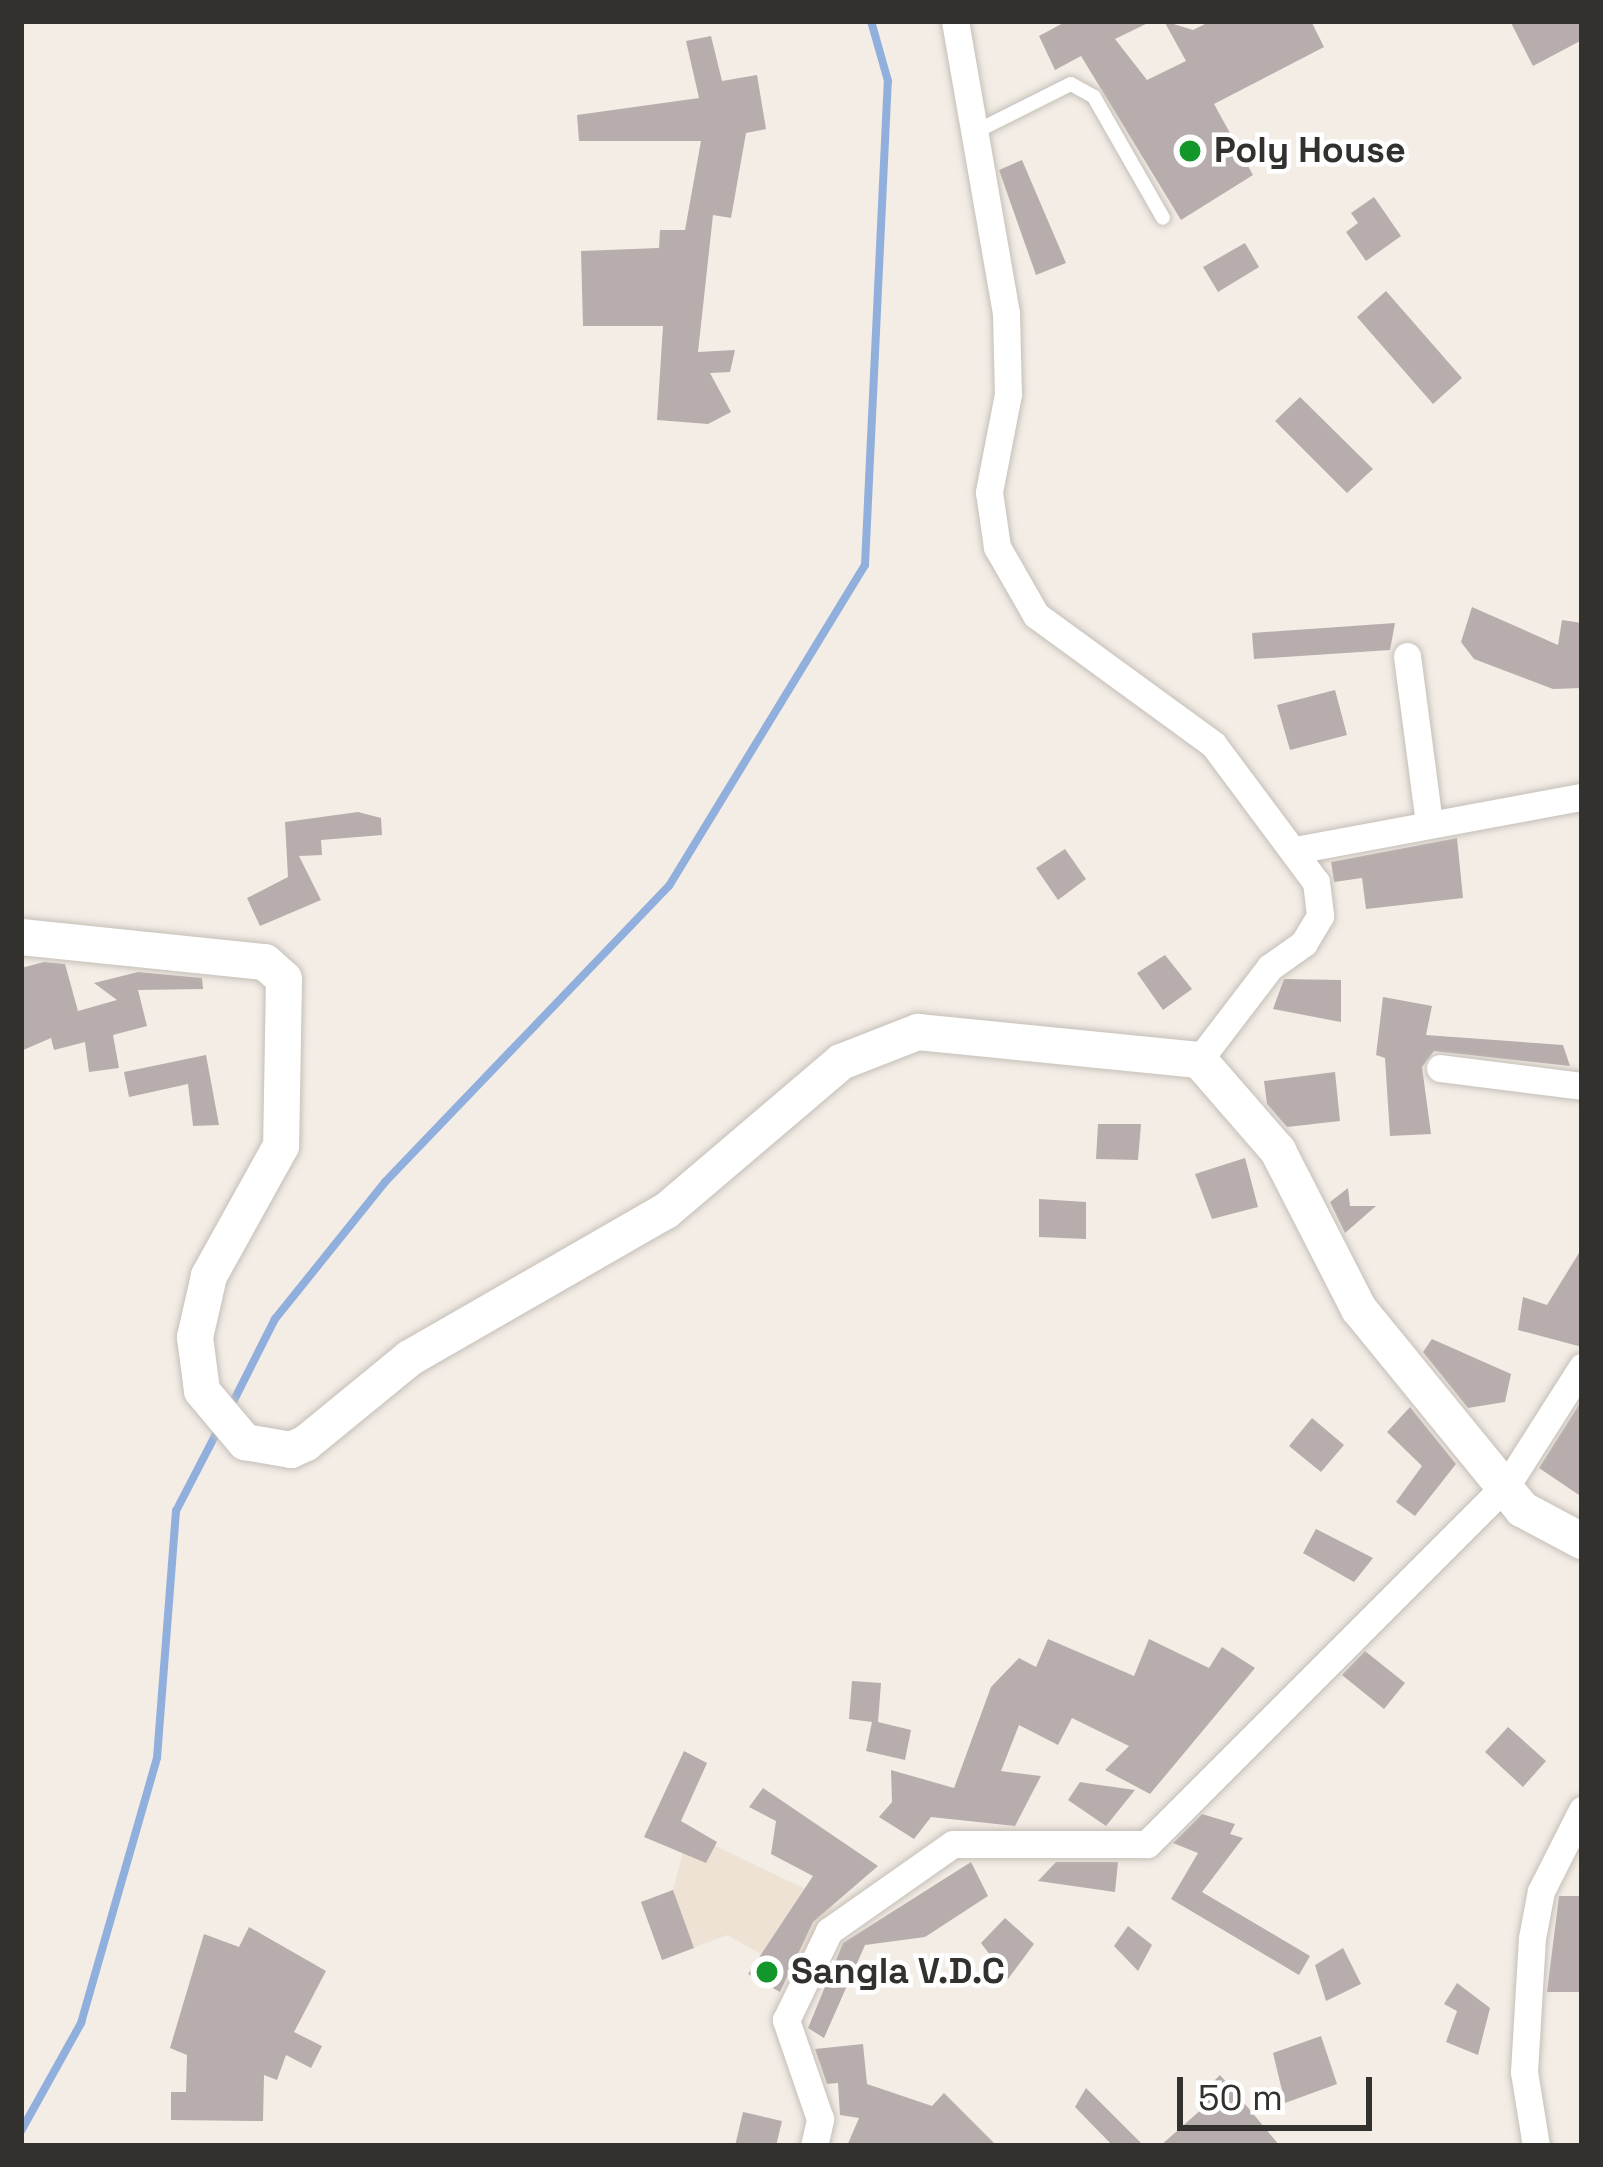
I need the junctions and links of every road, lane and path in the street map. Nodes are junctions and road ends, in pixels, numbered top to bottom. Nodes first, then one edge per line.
1 (955, 21) edge
2 (975, 132) junction
3 (1163, 218) dead end
4 (1407, 656) dead end
5 (1582, 797) edge
6 (1429, 823) junction
7 (1295, 850) junction
8 (21, 937) edge
9 (1199, 1060) junction
10 (1440, 1068) dead end
11 (1582, 1086) edge
12 (1582, 1367) edge
13 (1508, 1484) junction
14 (1582, 1541) edge
15 (1582, 1810) edge
16 (814, 2146) edge
17 (1535, 2146) edge

1 - 2 street
2 - 3 lane
2 - 7 street
4 - 6 street
5 - 6 street
6 - 7 street
7 - 9 street
8 - 9 street
9 - 13 street
10 - 11 street
12 - 13 street
13 - 14 street
13 - 16 street
15 - 17 street

